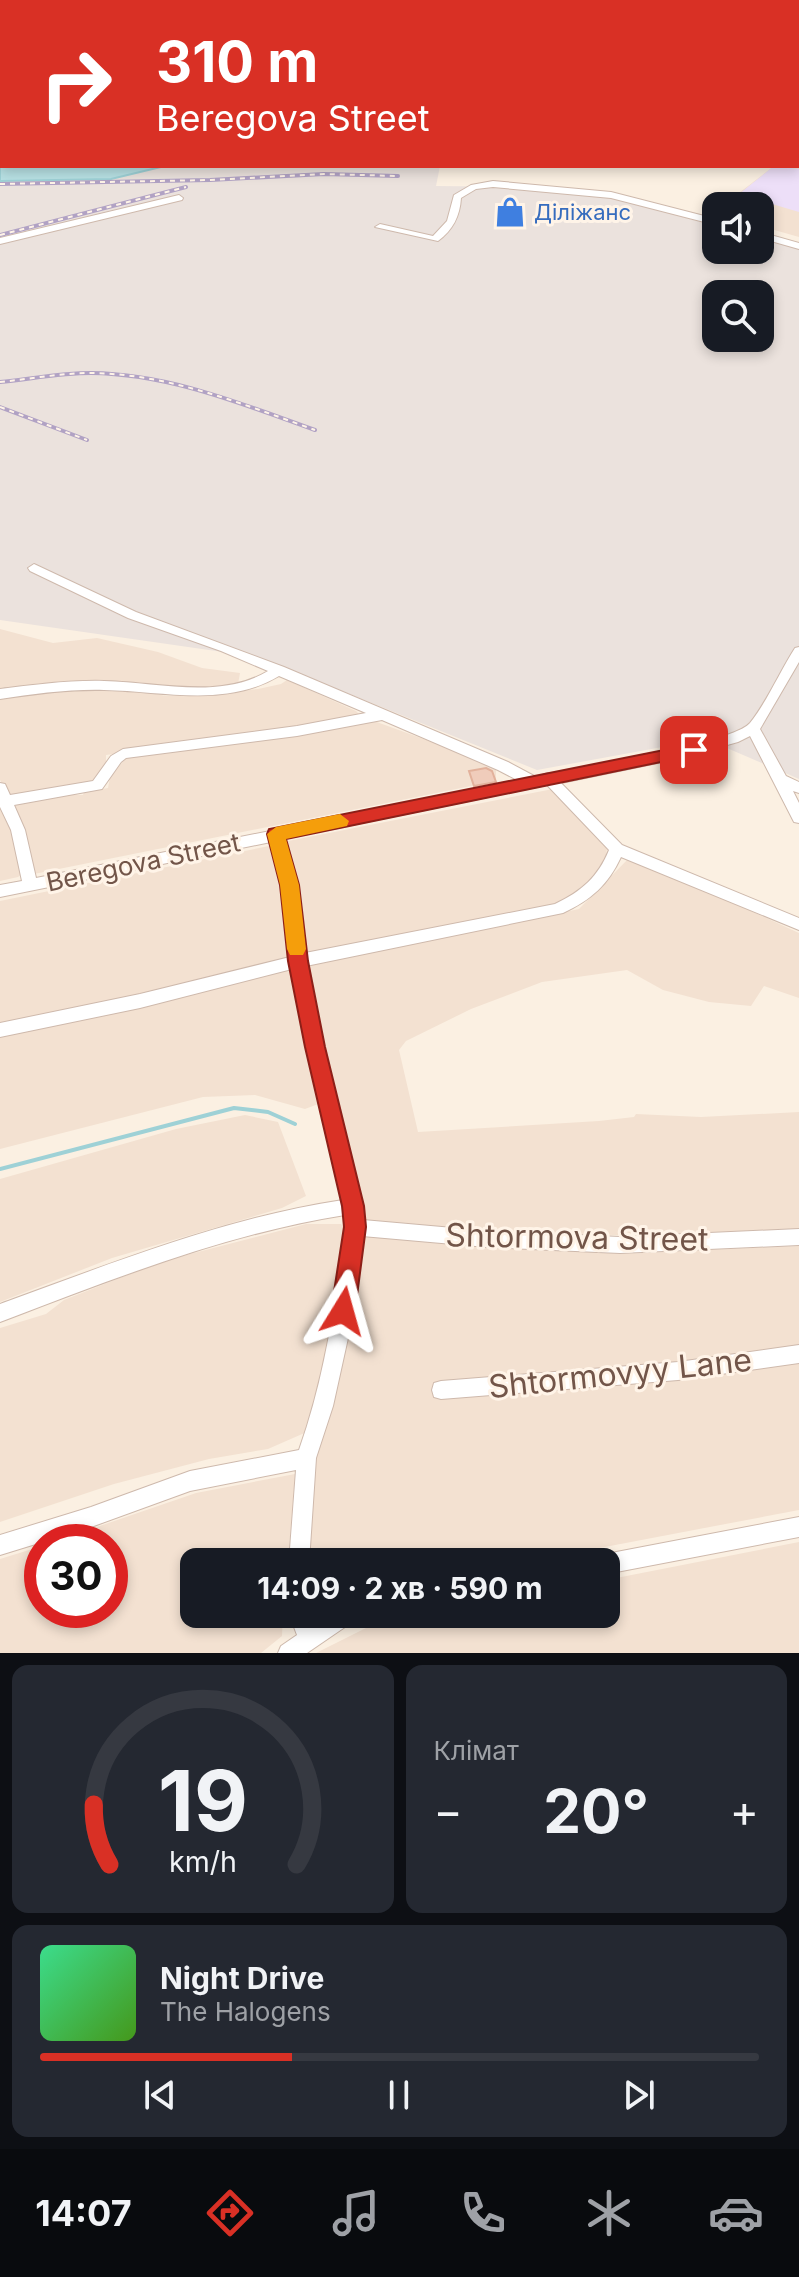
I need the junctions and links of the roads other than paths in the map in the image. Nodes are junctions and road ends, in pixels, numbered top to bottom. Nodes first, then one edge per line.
1 (179, 198) dead end
2 (702, 218) edge
3 (380, 227) dead end
4 (774, 239) edge
5 (0, 241) edge
6 (799, 246) edge
7 (34, 568) dead end
8 (799, 651) edge
9 (280, 670) junction
10 (0, 694) edge
11 (382, 715) junction
12 (753, 729) junction
13 (541, 780) junction
14 (781, 780) junction
15 (799, 788) edge
16 (2, 797) edge
17 (799, 818) edge
18 (276, 834) junction
19 (617, 849) junction
20 (30, 885) junction
21 (0, 891) edge
22 (799, 924) edge
23 (298, 961) junction
24 (0, 1030) edge
25 (353, 1206) junction
26 (355, 1227) junction
27 (799, 1237) edge
28 (0, 1313) edge
29 (799, 1354) edge
30 (441, 1390) dead end
31 (306, 1458) junction
32 (799, 1527) edge
33 (0, 1545) edge
34 (300, 1548) edge
35 (620, 1561) edge
36 (305, 1628) edge
37 (325, 1628) edge
38 (309, 1638) junction
39 (288, 1653) edge

1 - 5 street
2 - 3 street
4 - 6 street
7 - 9 street
8 - 12 street
9 - 10 street
9 - 11 street
11 - 13 street
11 - 16 street
12 - 13 street, Beregova Street
12 - 14 street
13 - 18 street, Beregova Street
13 - 19 street
14 - 15 street
14 - 17 street
16 - 20 street
18 - 20 street, Beregova Street
18 - 23 street
19 - 22 street
19 - 23 street
20 - 21 street, Beregova Street
23 - 24 street
23 - 25 street
25 - 26 street
25 - 28 street
26 - 27 street, Shtormova Street
26 - 31 street
29 - 30 street, Shtormovyy Lane
31 - 33 street
31 - 34 street
32 - 35 street
36 - 38 street
37 - 38 street
38 - 39 street

